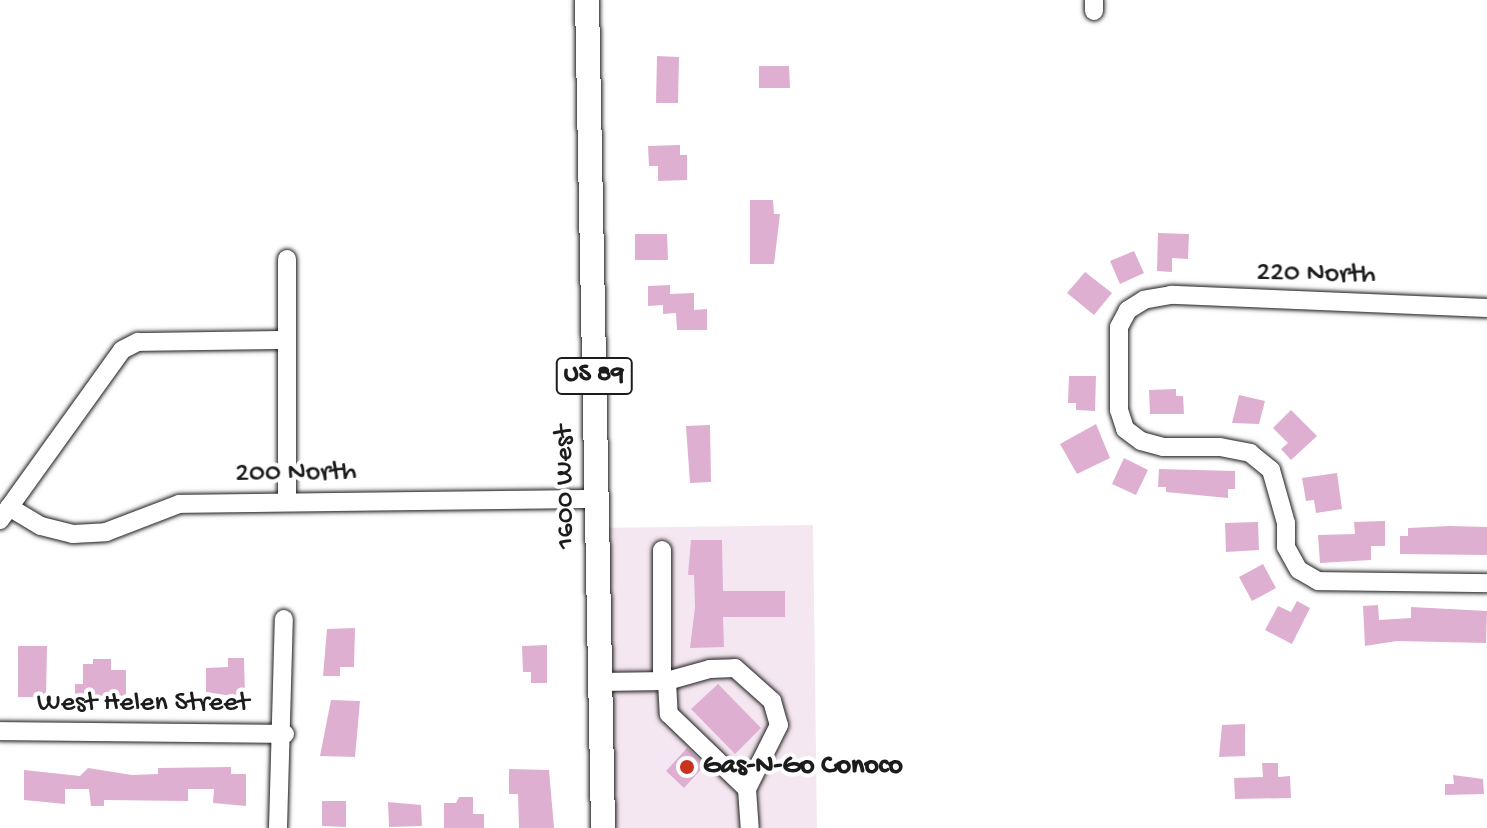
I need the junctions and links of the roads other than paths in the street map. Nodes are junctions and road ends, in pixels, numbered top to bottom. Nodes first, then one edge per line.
1 (587, 0) edge
2 (287, 259) dead end
3 (1487, 308) edge
4 (287, 340) junction
5 (596, 499) junction
6 (287, 501) junction
7 (4, 513) edge
8 (662, 550) dead end
9 (1487, 583) edge
10 (284, 619) dead end
11 (664, 681) junction
12 (600, 682) junction
13 (0, 731) edge
14 (285, 734) junction
15 (747, 789) junction
16 (278, 828) edge
17 (603, 828) edge
18 (750, 828) edge

1 - 5 main road, 1600 West / US 89
2 - 4 street
3 - 9 street, 220 North
4 - 6 street
4 - 7 street
5 - 6 street, 200 North
5 - 12 main road, 1600 West / US 89
6 - 7 street, 200 North
8 - 11 street
10 - 14 street
11 - 12 street
11 - 15 street
11 - 15 street
12 - 17 main road, 1600 West / US 89
13 - 14 street, West Helen Street
14 - 16 street
15 - 18 street

